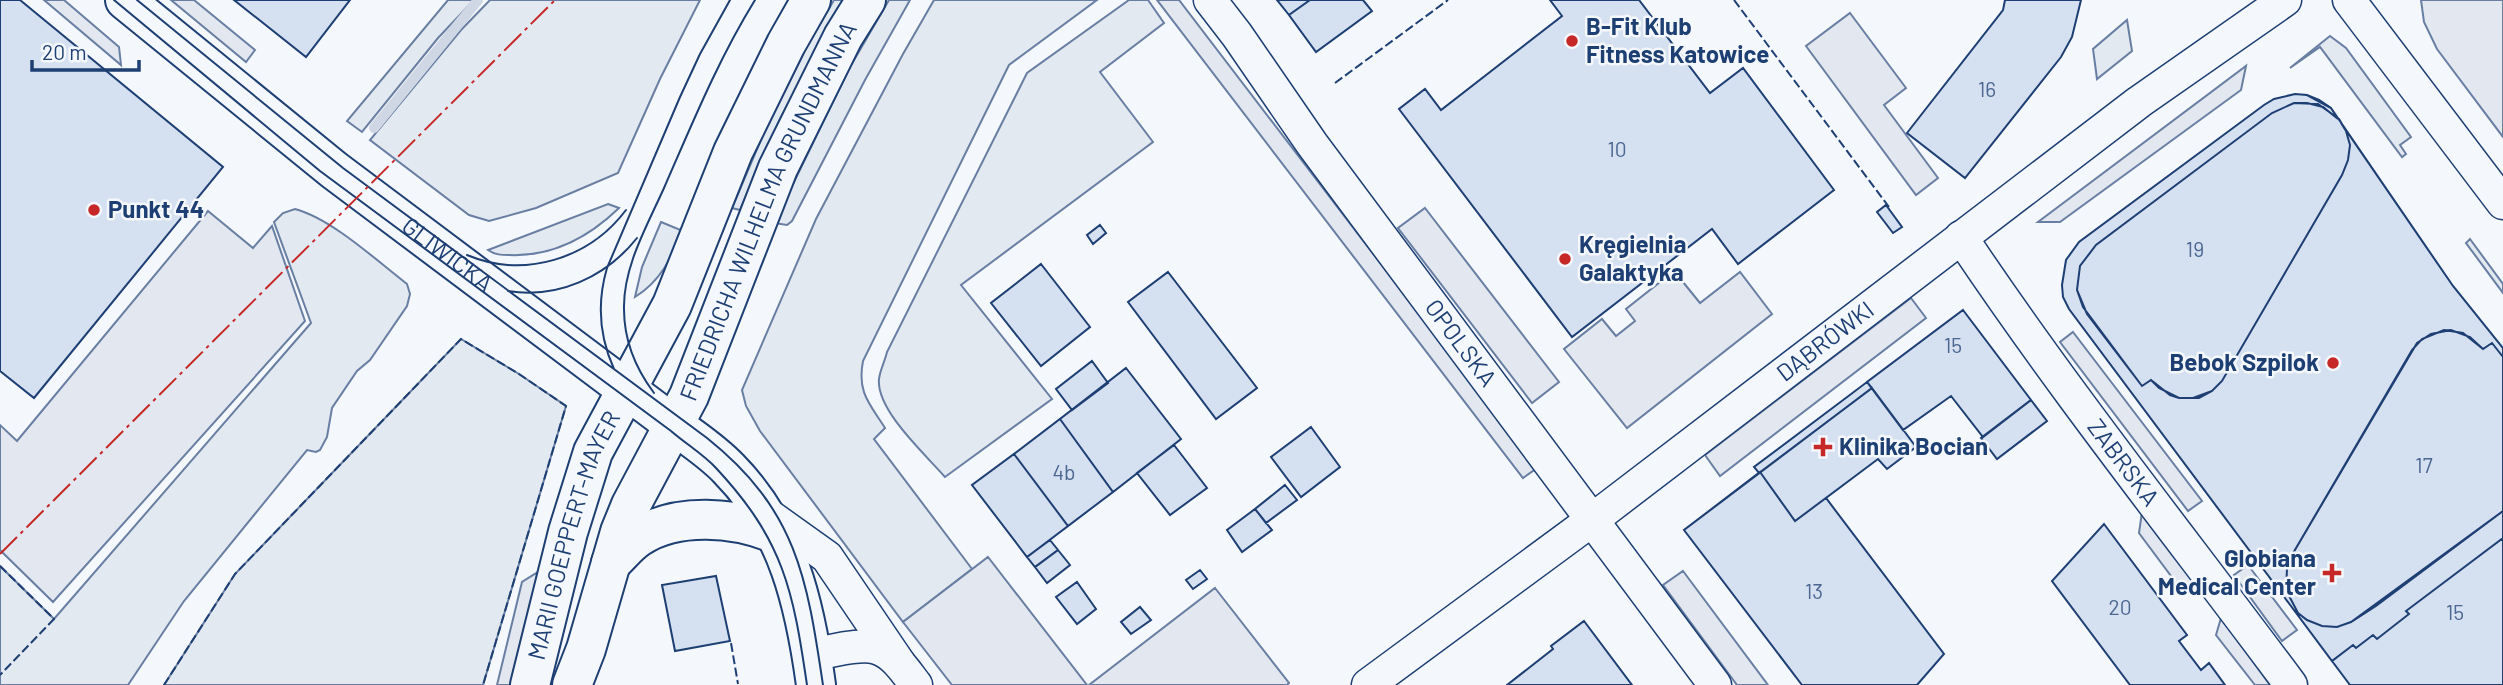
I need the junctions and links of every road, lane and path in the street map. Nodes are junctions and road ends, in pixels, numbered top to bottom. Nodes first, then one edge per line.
1 (125, 0) edge
2 (811, 0) edge
3 (866, 0) edge
4 (1210, 0) edge
5 (2285, 0) edge
6 (2349, 0) edge
7 (2503, 203) edge
8 (1961, 237) junction
9 (626, 389) junction
10 (674, 425) junction
11 (1592, 520) junction
12 (770, 523) junction
13 (611, 563) junction
14 (814, 671) edge
15 (908, 674) edge
16 (530, 685) edge
17 (572, 685) edge
18 (1368, 685) edge
19 (1715, 685) edge
20 (2291, 685) edge

1 - 9 main road, GLIWICKA
2 - 9 main road, FRIEDRICHA WILHELMA GRUNDMANNA
3 - 10 main road, FRIEDRICHA WILHELMA GRUNDMANNA
4 - 11 street, OPOLSKA
5 - 8 street, DĄBRÓWKI
6 - 7 street
8 - 11 street, DĄBRÓWKI
8 - 20 street, ZABRSKA
9 - 10 main road, GLIWICKA
9 - 16 main road, MARII GOEPPERT-MAYER
10 - 12 main road, GLIWICKA
10 - 13 main road, MARII GOEPPERT-MAYER
11 - 18 street, DĄBRÓWKI
11 - 19 street, OPOLSKA
12 - 13 main road, GLIWICKA
12 - 14 main road, GLIWICKA
12 - 15 street, GLIWICKA
13 - 17 main road, MARII GOEPPERT-MAYER
14 - 15 street, GLIWICKA

